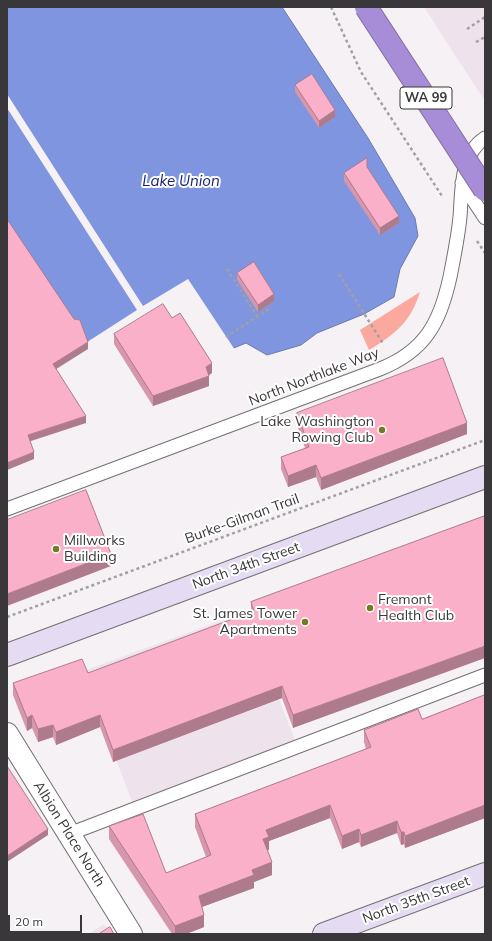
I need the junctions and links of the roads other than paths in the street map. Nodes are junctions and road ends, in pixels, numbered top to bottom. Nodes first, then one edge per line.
1 (366, 7) edge
2 (485, 138) edge
3 (462, 184) junction
4 (485, 190) edge
5 (485, 218) edge
6 (485, 477) edge
7 (7, 509) edge
8 (7, 655) edge
9 (485, 675) edge
10 (7, 734) edge
11 (68, 834) junction
12 (485, 874) edge
13 (131, 934) edge
14 (324, 934) edge

1 - 4 highway, WA 99, bridge
2 - 3 lane, North Northlake Way
3 - 5 lane
3 - 7 lane, North Northlake Way
6 - 8 street, North 34th Street
9 - 11 lane
10 - 11 street, Albion Place North
11 - 13 street, Albion Place North
12 - 14 street, North 35th Street

